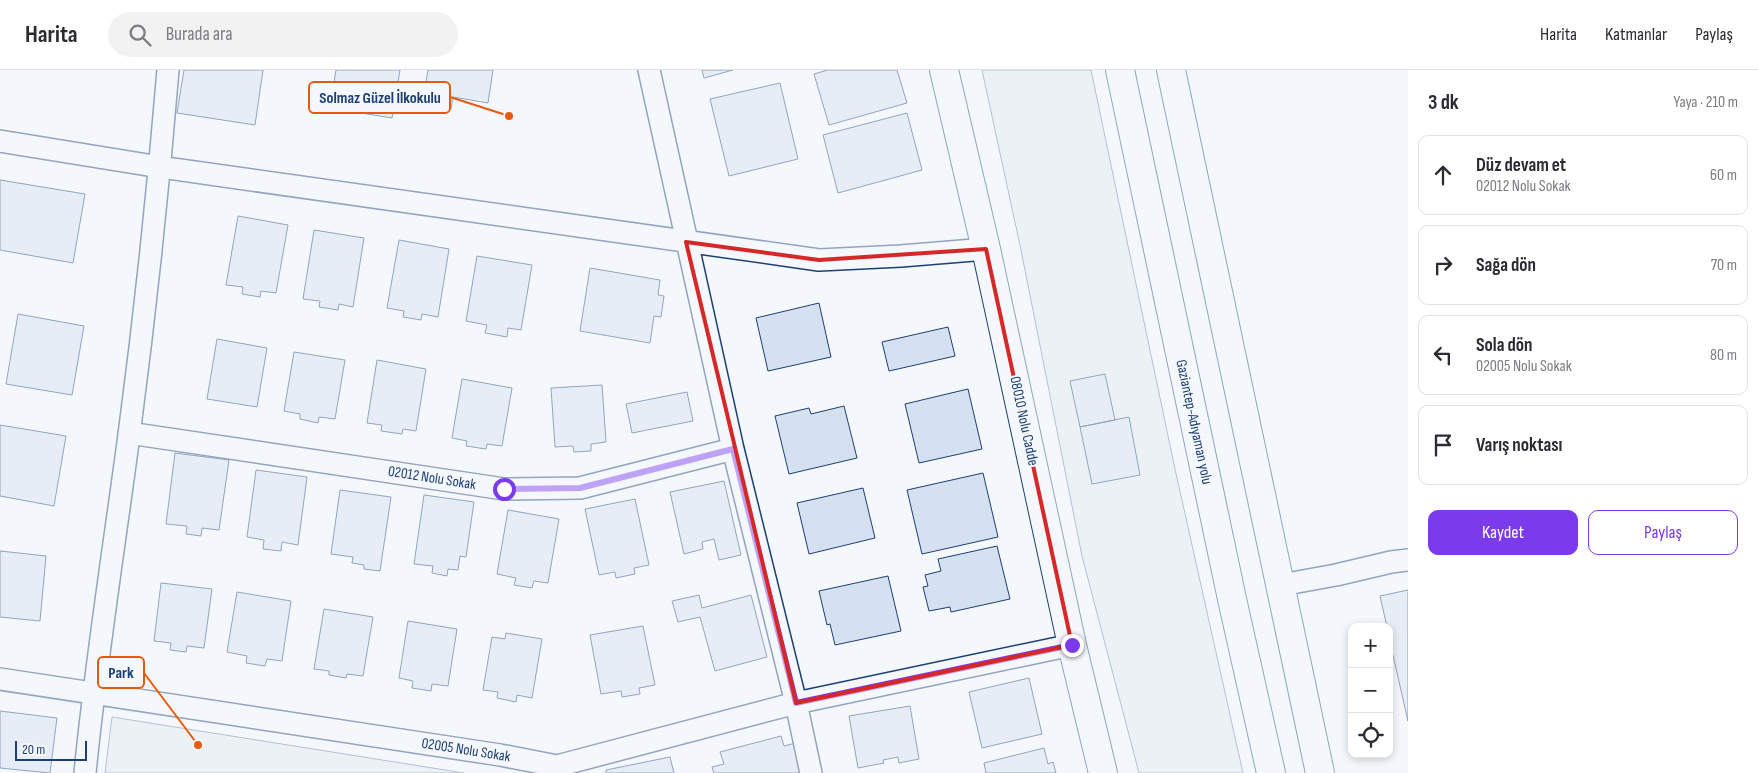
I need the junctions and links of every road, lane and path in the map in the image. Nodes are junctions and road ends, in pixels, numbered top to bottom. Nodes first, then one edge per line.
1 (168, 70) edge
2 (650, 70) edge
3 (944, 70) edge
4 (1120, 70) edge
5 (1171, 70) edge
6 (0, 141) edge
7 (160, 167) junction
8 (686, 242) junction
9 (986, 249) junction
10 (129, 433) junction
11 (733, 449) junction
12 (1408, 560) edge
13 (1281, 585) junction
14 (1072, 645) junction
15 (0, 679) edge
16 (93, 693) junction
17 (796, 703) junction
18 (556, 769) edge
19 (85, 773) edge
20 (811, 773) edge
21 (1104, 773) edge
22 (1270, 773) edge
23 (1320, 773) edge

1 - 7 street
2 - 8 street
3 - 9 main road, 08010 Nolu Cadde
4 - 22 main road, Gaziantep-Adıyaman yolu
5 - 13 main road
6 - 7 street
7 - 8 street
7 - 10 street
8 - 9 street
8 - 11 street
9 - 14 main road, 08010 Nolu Cadde
10 - 11 street, 02012 Nolu Sokak
10 - 16 street
11 - 17 street
12 - 13 street
13 - 23 main road
14 - 17 street, 02005 Nolu Sokak
14 - 21 main road, 08010 Nolu Cadde
15 - 16 street, 02005 Nolu Sokak
16 - 18 street, 02005 Nolu Sokak
16 - 19 street
17 - 18 street, 02005 Nolu Sokak
17 - 20 street

